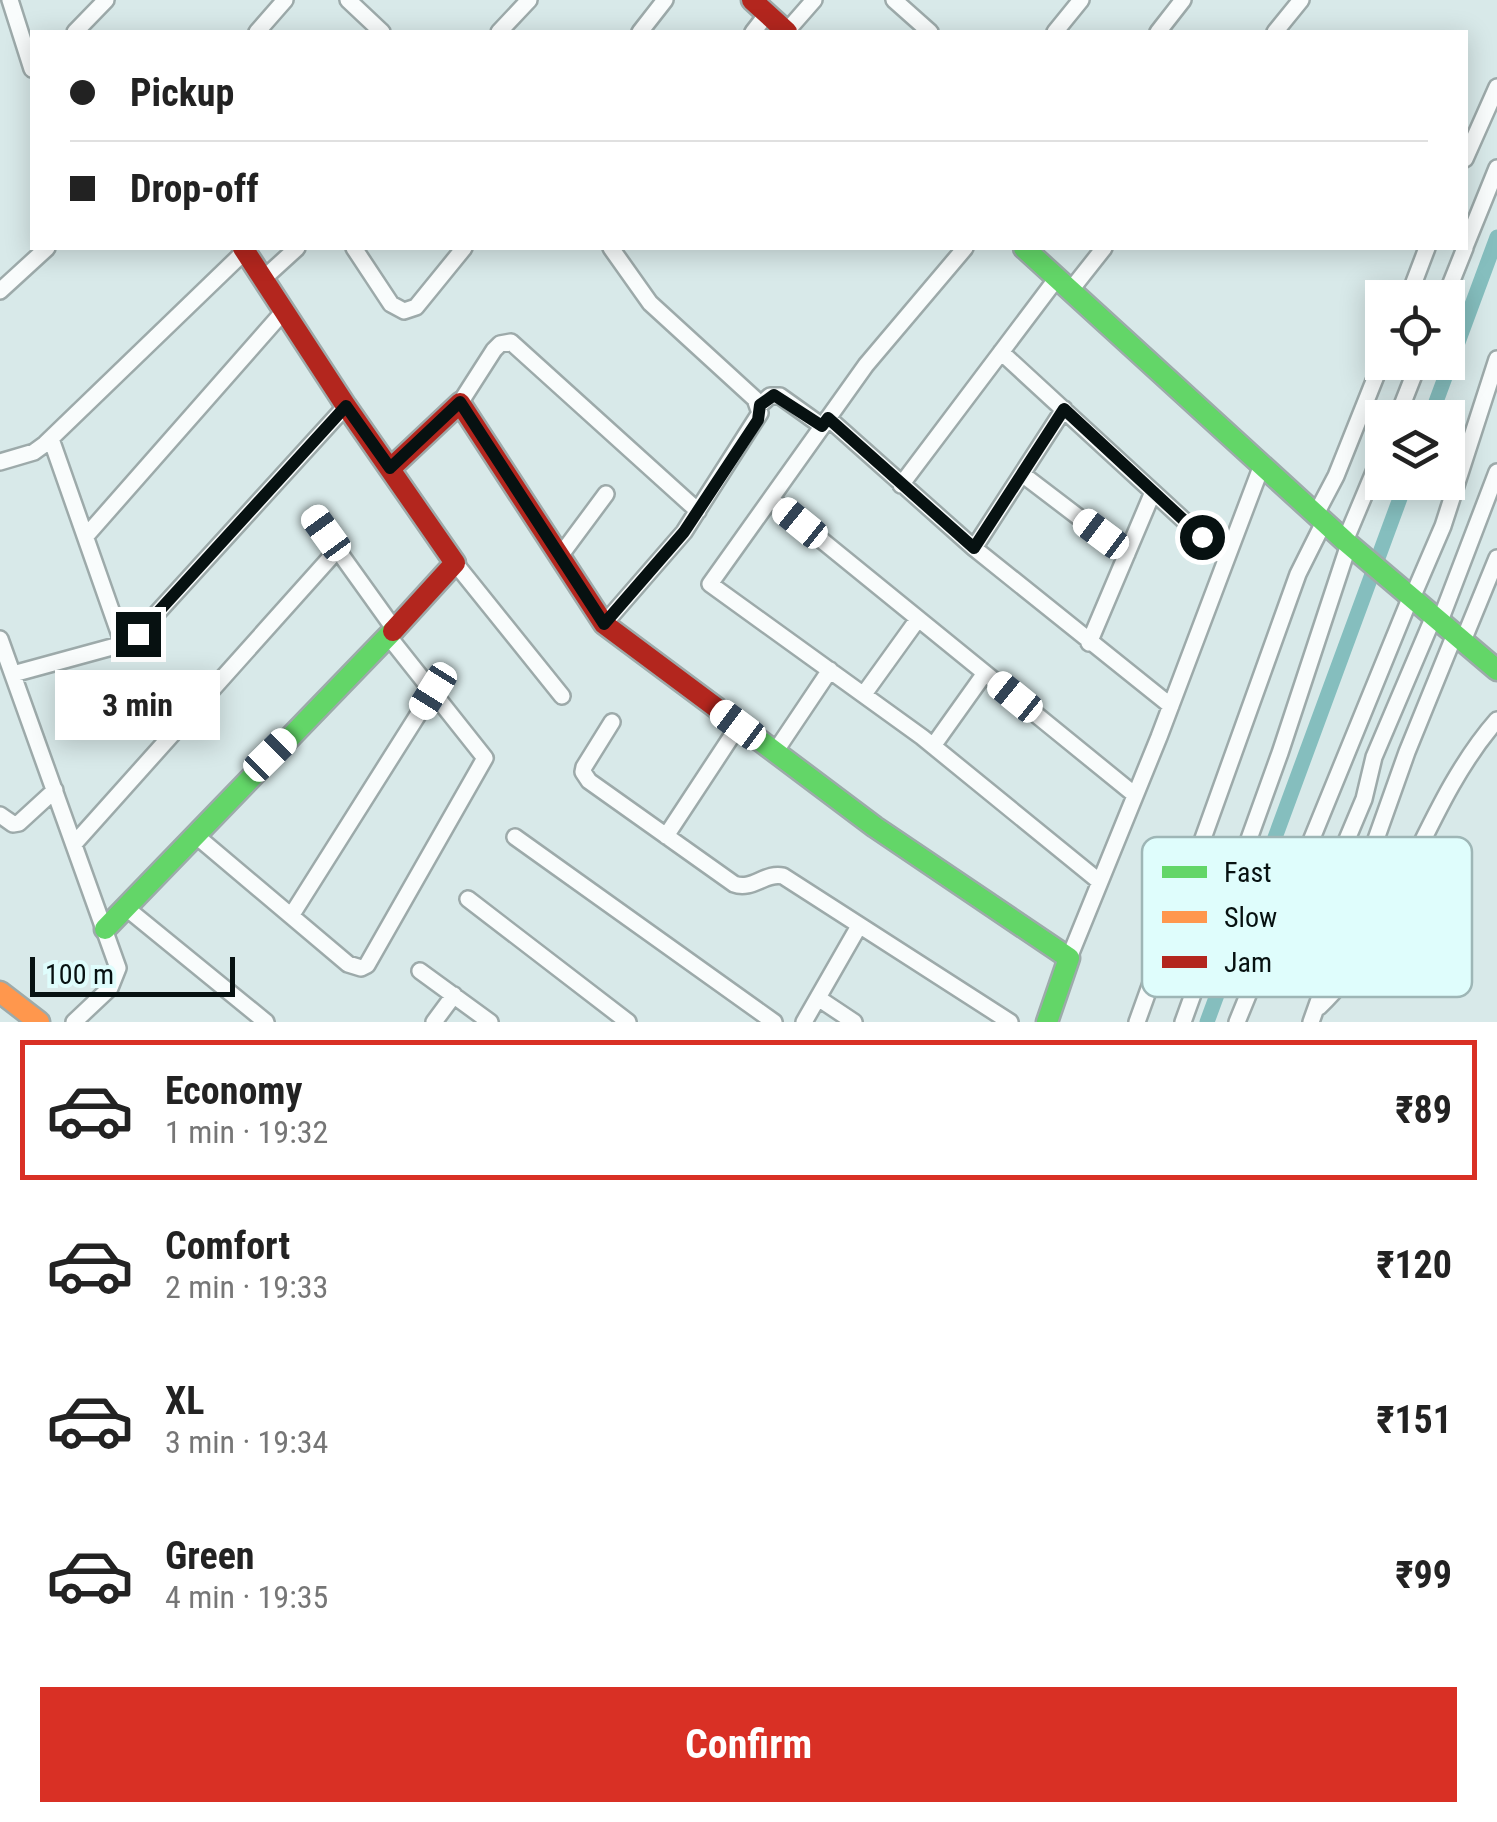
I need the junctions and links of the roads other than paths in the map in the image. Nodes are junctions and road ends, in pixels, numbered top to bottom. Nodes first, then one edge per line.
1 (10, 0) edge
2 (106, 0) edge
3 (285, 0) edge
4 (348, 0) edge
5 (529, 0) edge
6 (665, 0) edge
7 (814, 0) edge
8 (894, 0) edge
9 (1081, 0) edge
10 (1300, 0) edge
11 (1181, 1) edge
12 (759, 7) edge
13 (77, 30) edge
14 (264, 30) edge
15 (380, 30) edge
16 (501, 30) edge
17 (642, 30) edge
18 (785, 30) edge
19 (789, 30) edge
20 (928, 30) edge
21 (1057, 30) edge
22 (1159, 30) edge
23 (1277, 30) edge
24 (30, 64) edge
25 (1497, 87) edge
26 (1468, 152) edge
27 (1497, 168) edge
28 (1468, 240) edge
29 (45, 250) edge
30 (243, 250) edge
31 (245, 250) edge
32 (296, 250) edge
33 (355, 250) edge
34 (462, 250) edge
35 (612, 250) edge
36 (963, 250) edge
37 (1026, 250) edge
38 (1102, 250) edge
39 (1426, 250) edge
40 (1464, 250) edge
41 (263, 279) junction
42 (1415, 280) edge
43 (1452, 280) edge
44 (1064, 284) junction
45 (0, 292) edge
46 (284, 311) junction
47 (1001, 352) junction
48 (1497, 359) edge
49 (1374, 380) edge
50 (460, 402) junction
51 (760, 405) junction
52 (346, 406) junction
53 (1064, 409) junction
54 (825, 422) junction
55 (51, 438) junction
56 (0, 462) edge
57 (1262, 465) junction
58 (390, 468) junction
59 (1497, 472) edge
60 (1022, 474) junction
61 (901, 485) junction
62 (1153, 492) junction
63 (606, 494) dead end
64 (771, 499) junction
65 (1366, 500) edge
66 (698, 511) junction
67 (314, 517) dead end
68 (1320, 518) junction
69 (86, 536) junction
70 (1351, 546) junction
71 (974, 548) junction
72 (338, 550) junction
73 (1127, 554) junction
74 (560, 556) junction
75 (1497, 558) edge
76 (1226, 560) junction
77 (454, 563) junction
78 (1411, 597) junction
79 (918, 619) junction
80 (604, 624) junction
81 (1448, 628) junction
82 (392, 633) junction
83 (1089, 643) junction
84 (123, 644) junction
85 (2, 651) edge
86 (830, 670) junction
87 (1497, 670) edge
88 (985, 673) junction
89 (13, 674) junction
90 (433, 691) junction
91 (864, 694) junction
92 (562, 696) dead end
93 (1171, 706) junction
94 (1497, 720) edge
95 (612, 722) dead end
96 (738, 725) junction
97 (934, 746) junction
98 (775, 752) junction
99 (55, 790) junction
100 (1135, 795) junction
101 (0, 815) edge
102 (194, 834) junction
103 (666, 836) junction
104 (516, 837) dead end
105 (1203, 837) edge
106 (1250, 837) edge
107 (1313, 837) edge
108 (1348, 837) edge
109 (1377, 837) edge
110 (1425, 837) edge
111 (74, 844) junction
112 (1100, 882) junction
113 (468, 899) dead end
114 (125, 907) junction
115 (291, 916) junction
116 (859, 926) junction
117 (105, 929) junction
118 (1068, 958) junction
119 (420, 970) dead end
120 (0, 992) edge
121 (454, 995) junction
122 (1145, 997) edge
123 (1192, 997) edge
124 (1247, 997) edge
125 (1331, 997) edge
126 (818, 998) junction
127 (0, 1006) edge
128 (1314, 1016) edge
129 (20, 1022) edge
130 (40, 1022) edge
131 (74, 1022) edge
132 (266, 1022) edge
133 (434, 1022) edge
134 (490, 1022) edge
135 (628, 1022) edge
136 (774, 1022) edge
137 (804, 1022) edge
138 (854, 1022) edge
139 (1010, 1022) edge
140 (1046, 1022) edge
141 (1136, 1022) edge
142 (1183, 1022) edge
143 (1237, 1022) edge

1 - 24 street
2 - 13 street
3 - 14 street
4 - 15 street
5 - 16 street
6 - 17 street
7 - 19 street
8 - 20 street
9 - 21 street
10 - 23 street
11 - 22 street
12 - 18 main road
25 - 26 street
27 - 28 street
29 - 45 street
30 - 55 street
31 - 41 main road
32 - 41 street
33 - 34 street
35 - 51 street
36 - 54 street
37 - 44 main road
38 - 44 street
39 - 42 street
40 - 43 street
41 - 46 main road
44 - 47 street
44 - 57 main road
46 - 52 main road
46 - 69 street
47 - 53 street
47 - 61 street
48 - 78 street
49 - 68 street
50 - 58 main road
50 - 66 street
50 - 74 main road
51 - 54 street
51 - 66 street
52 - 58 main road
52 - 84 street
53 - 60 street
53 - 62 street
54 - 61 street
54 - 64 street
55 - 56 street
55 - 69 street
57 - 68 main road
57 - 76 street
58 - 77 main road
59 - 81 street
60 - 71 street
60 - 73 street
61 - 71 street
62 - 73 street
62 - 76 street
63 - 74 street
64 - 79 street
64 - 86 street
65 - 70 street
66 - 80 street
67 - 72 street
68 - 70 main road
68 - 105 street
69 - 84 street
70 - 78 main road
70 - 106 street
71 - 83 street
72 - 82 street
72 - 111 street
73 - 83 street
74 - 80 main road
75 - 81 street
76 - 93 street
77 - 82 main road
77 - 92 street
78 - 81 main road
78 - 107 street
79 - 88 street
79 - 91 street
80 - 96 main road
81 - 87 main road
81 - 108 street
81 - 109 street
82 - 90 street
82 - 102 main road
83 - 93 street
84 - 89 street
85 - 89 street
86 - 91 street
86 - 98 street
88 - 97 street
88 - 100 street
89 - 99 street
90 - 115 street
90 - 115 street
91 - 97 street
93 - 100 street
94 - 110 street
95 - 103 street
96 - 98 main road
96 - 103 street
97 - 112 street
98 - 118 main road
99 - 101 street
99 - 111 street
100 - 112 street
102 - 114 main road
102 - 115 street
103 - 116 street
104 - 136 street
111 - 117 street
112 - 118 street
113 - 135 street
114 - 117 main road
114 - 132 street
116 - 126 street
116 - 139 street
117 - 131 street
118 - 140 main road
119 - 121 street
120 - 130 main road
121 - 133 street
121 - 134 street
122 - 141 street
123 - 142 street
124 - 143 street
125 - 128 street
126 - 137 street
126 - 138 street
127 - 129 main road

